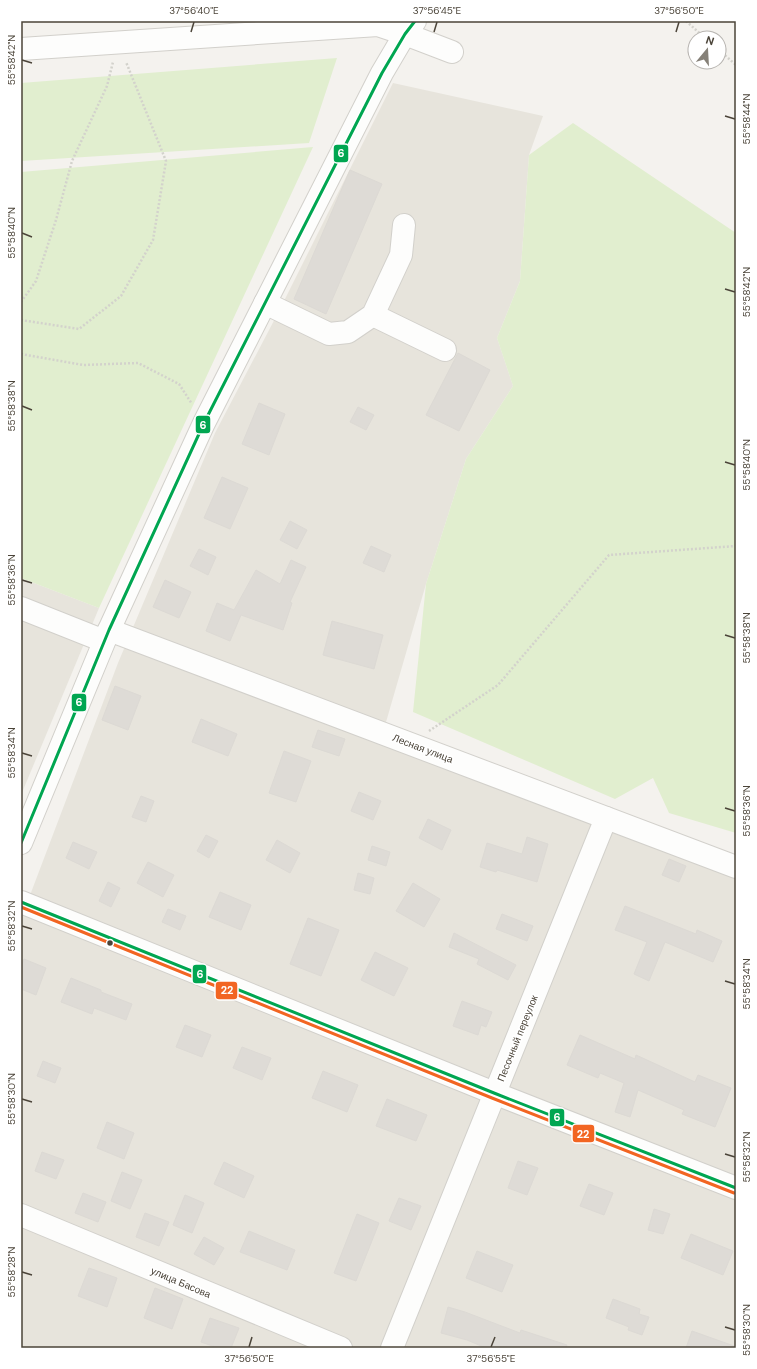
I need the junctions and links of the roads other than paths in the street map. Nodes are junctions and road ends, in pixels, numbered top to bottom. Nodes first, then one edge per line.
1 (410, 27) edge
2 (21, 49) edge
3 (452, 52) dead end
4 (404, 225) dead end
5 (265, 303) junction
6 (373, 315) junction
7 (445, 350) dead end
8 (21, 608) edge
9 (106, 635) junction
10 (606, 818) junction
11 (21, 843) edge
12 (736, 867) edge
13 (21, 902) edge
14 (494, 1094) junction
15 (736, 1188) edge
16 (21, 1215) edge
17 (341, 1348) edge
18 (392, 1348) edge

1 - 2 street
1 - 3 street
1 - 5 street
4 - 6 street
5 - 6 street
5 - 9 street
6 - 7 street
8 - 9 street, Лесная улица
9 - 10 street, Лесная улица
9 - 11 street
10 - 12 street, Лесная улица
10 - 14 street, Песочный переулок
13 - 14 street
14 - 15 street
14 - 18 street, Песочный переулок
16 - 17 street, улица Басова

